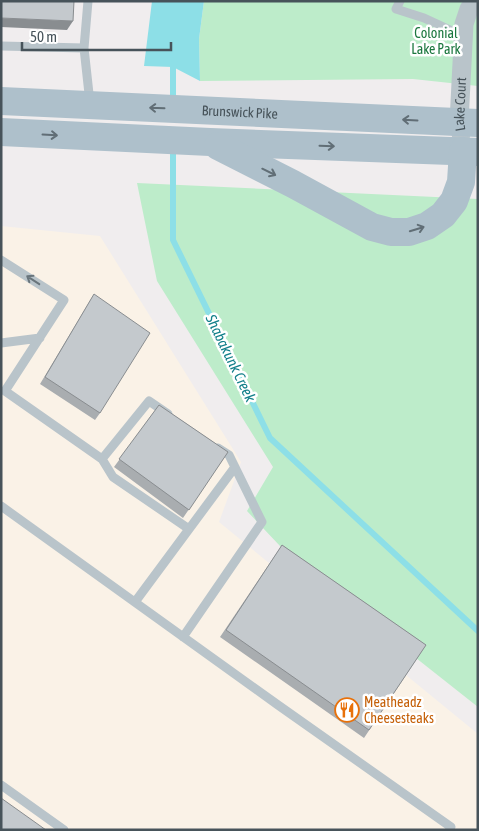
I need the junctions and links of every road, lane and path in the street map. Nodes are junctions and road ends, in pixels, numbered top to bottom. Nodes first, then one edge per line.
1 (88, 1) edge
2 (400, 1) edge
3 (476, 1) edge
4 (463, 36) junction
5 (1, 46) edge
6 (84, 48) junction
7 (1, 101) edge
8 (90, 105) junction
9 (468, 122) edge
10 (1, 132) edge
11 (200, 142) junction
12 (470, 152) edge
13 (1, 260) edge
14 (40, 338) junction
15 (1, 343) edge
16 (173, 417) edge
17 (213, 444) edge
18 (102, 459) junction
19 (235, 467) junction
20 (1, 506) edge
21 (189, 529) junction
22 (136, 602) junction
23 (183, 637) junction
24 (1, 785) edge
25 (64, 830) edge
26 (449, 830) edge

1 - 6 lane
2 - 4 lane
3 - 4 street, Lake Court
4 - 9 street, Lake Court
5 - 6 lane
6 - 8 lane
7 - 8 main road, Brunswick Pike
9 -> 8 main road, Brunswick Pike
9 - 12 street, Lake Court
10 -> 11 main road
11 -> 12 main road
11 -> 12 main road
14 -> 13 lane
14 - 15 lane
14 - 18 lane
16 - 18 lane
17 - 19 lane
18 - 21 lane
19 - 21 lane
19 - 23 lane
20 - 22 lane
21 - 22 lane
22 - 23 lane
23 - 26 lane
24 - 25 lane

